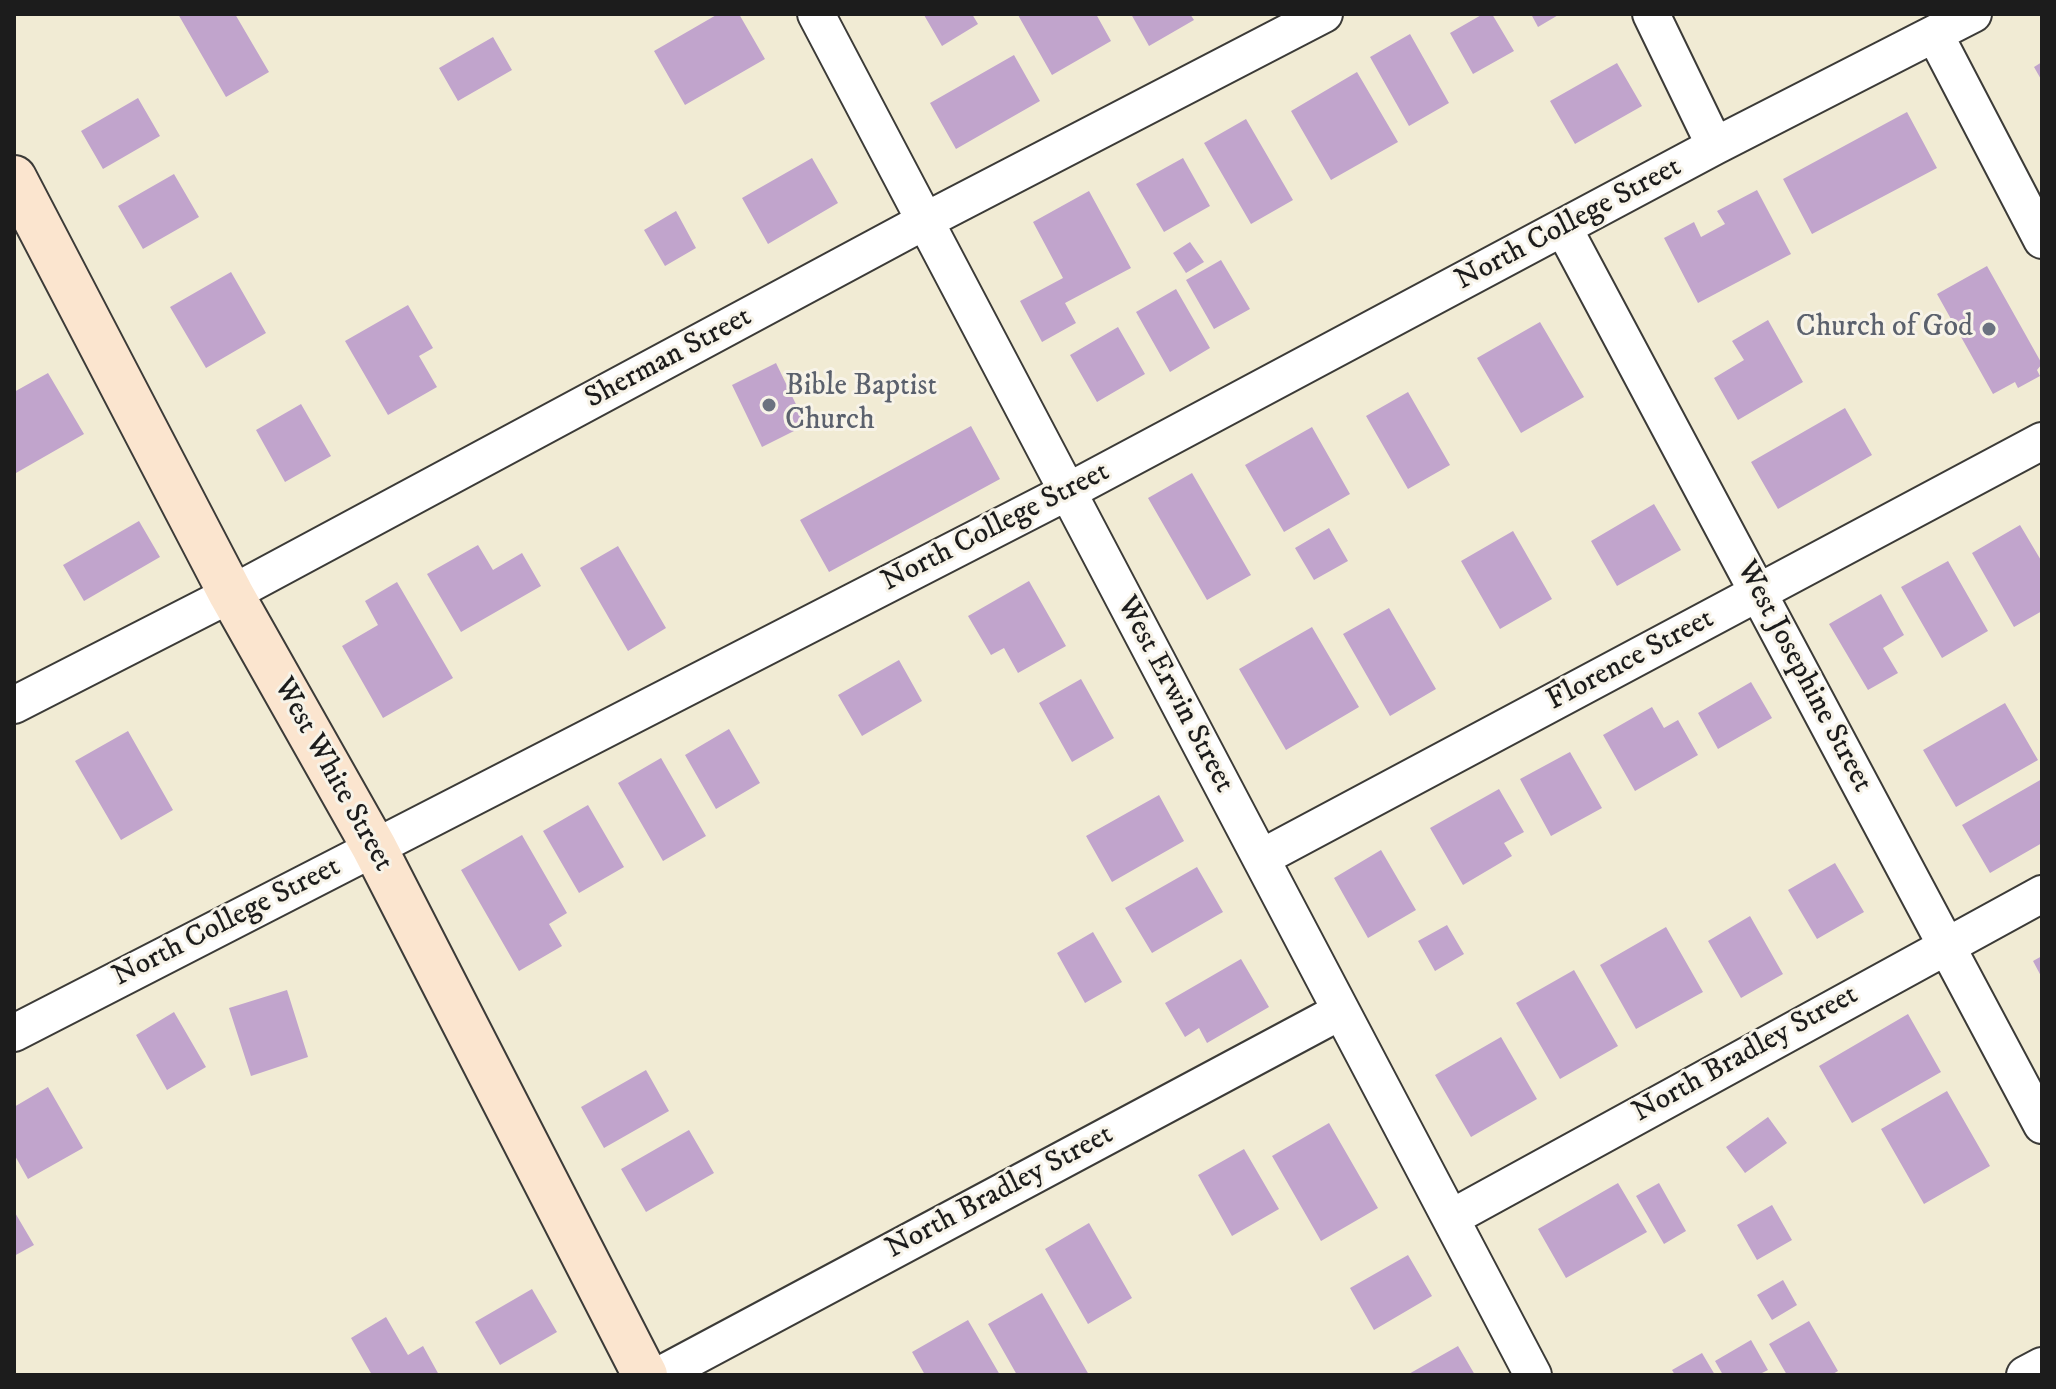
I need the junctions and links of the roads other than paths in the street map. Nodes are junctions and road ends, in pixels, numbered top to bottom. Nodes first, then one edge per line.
1 (816, 14) edge
2 (1324, 14) edge
3 (1651, 14) edge
4 (1973, 14) edge
5 (1935, 35) junction
6 (1715, 146) junction
7 (14, 178) edge
8 (925, 221) junction
9 (1564, 229) junction
10 (2042, 240) edge
11 (2042, 441) edge
12 (1067, 492) junction
13 (1758, 593) junction
14 (231, 594) junction
15 (14, 705) edge
16 (374, 847) junction
17 (1261, 858) junction
18 (2042, 894) edge
19 (1946, 945) junction
20 (1341, 1011) junction
21 (14, 1033) edge
22 (2042, 1125) edge
23 (1451, 1218) junction
24 (2042, 1366) edge
25 (645, 1375) edge
26 (660, 1375) edge
27 (1533, 1375) edge
28 (2025, 1375) edge

1 - 8 street, West Erwin Street
2 - 8 street, Sherman Street
3 - 6 street
4 - 5 street, North College Street
5 - 6 street, North College Street
5 - 10 street
6 - 9 street, North College Street
7 - 14 street, West White Street
8 - 12 street, West Erwin Street
8 - 14 street, Sherman Street
9 - 12 street, North College Street
9 - 13 street, West Josephine Street
11 - 13 street, Florence Street
12 - 16 street, North College Street
12 - 17 street, West Erwin Street
13 - 17 street, Florence Street
13 - 19 street, West Josephine Street
14 - 15 street, Sherman Street
14 - 16 street, West White Street
16 - 21 street, North College Street
16 - 25 street, West White Street
17 - 20 street, West Erwin Street
18 - 19 street, North Bradley Street
19 - 22 street, West Josephine Street
19 - 23 street, North Bradley Street
20 - 23 street, West Erwin Street
20 - 26 street, North Bradley Street
23 - 27 street, West Erwin Street
24 - 28 street

